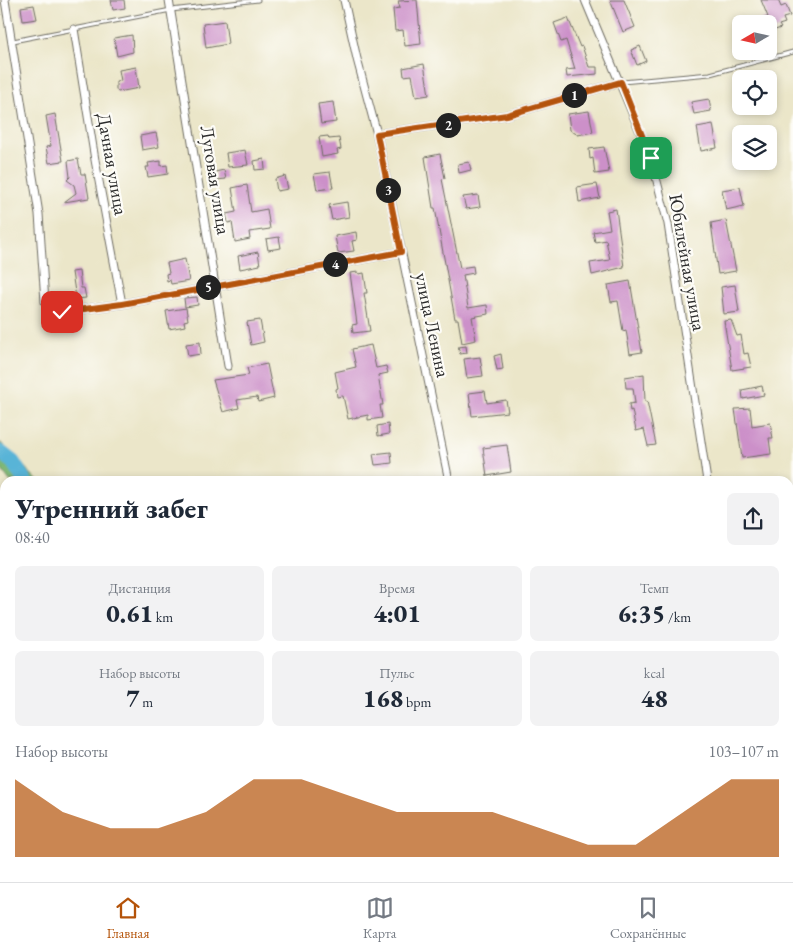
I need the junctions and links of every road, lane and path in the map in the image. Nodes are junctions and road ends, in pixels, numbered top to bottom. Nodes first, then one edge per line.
1 (5, 0) edge
2 (169, 0) edge
3 (258, 0) edge
4 (344, 0) edge
5 (585, 0) edge
6 (171, 10) junction
7 (74, 29) junction
8 (13, 41) junction
9 (793, 52) edge
10 (621, 82) junction
11 (377, 134) junction
12 (401, 252) junction
13 (216, 286) junction
14 (122, 304) junction
15 (228, 366) dead end
16 (448, 476) edge
17 (706, 476) edge

1 - 8 street
2 - 6 street, Луговая улица
3 - 6 lane
4 - 11 street, улица Ленина
5 - 10 street, Юбилейная улица
6 - 7 lane
6 - 13 street, Луговая улица
7 - 8 lane
7 - 14 street, Дачная улица
8 - 14 street
9 - 10 lane
10 - 11 street
10 - 17 street, Юбилейная улица
11 - 12 street, улица Ленина
12 - 13 street
12 - 16 street, улица Ленина
13 - 14 street
13 - 15 street, Луговая улица

